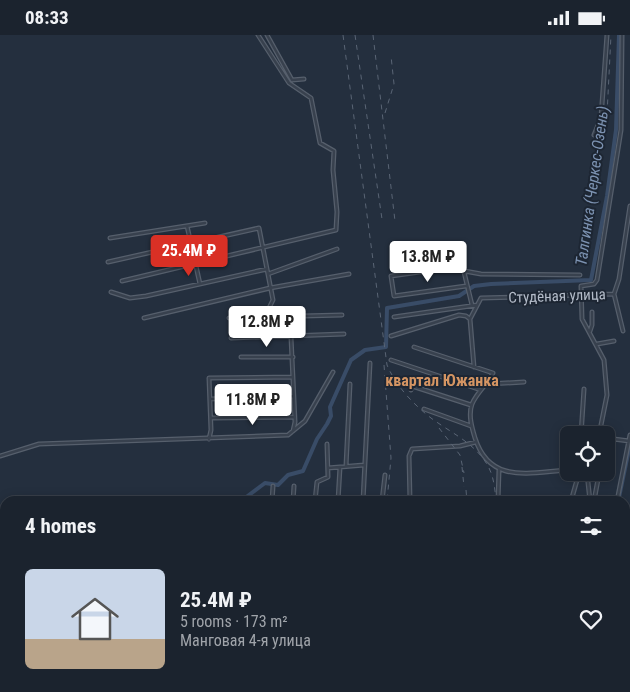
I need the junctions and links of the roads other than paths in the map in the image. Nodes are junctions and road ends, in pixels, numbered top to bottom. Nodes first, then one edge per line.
1 (258, 35) edge
2 (267, 35) edge
3 (607, 35) edge
4 (622, 35) edge
5 (304, 79) dead end
6 (594, 135) dead end
7 (630, 206) edge
8 (205, 223) dead end
9 (187, 226) junction
10 (110, 238) dead end
11 (191, 243) junction
12 (264, 247) junction
13 (337, 249) dead end
14 (108, 262) dead end
15 (195, 264) junction
16 (267, 269) junction
17 (464, 271) junction
18 (349, 274) dead end
19 (268, 275) junction
20 (580, 275) dead end
21 (122, 281) dead end
22 (200, 284) junction
23 (466, 286) junction
24 (271, 288) junction
25 (111, 292) dead end
26 (614, 294) junction
27 (581, 295) junction
28 (472, 305) junction
29 (476, 305) junction
30 (592, 312) dead end
31 (342, 315) dead end
32 (290, 316) junction
33 (268, 317) junction
34 (394, 317) dead end
35 (144, 318) dead end
36 (229, 318) dead end
37 (470, 319) junction
38 (590, 331) junction
39 (623, 331) dead end
40 (344, 334) dead end
41 (292, 336) junction
42 (392, 336) dead end
43 (231, 338) dead end
44 (614, 341) dead end
45 (597, 344) junction
46 (414, 347) dead end
47 (241, 357) dead end
48 (292, 357) junction
49 (391, 360) dead end
50 (370, 363) dead end
51 (474, 367) junction
52 (333, 372) dead end
53 (293, 377) junction
54 (524, 382) dead end
55 (350, 384) dead end
56 (488, 384) junction
57 (584, 389) dead end
58 (481, 390) junction
59 (411, 391) dead end
60 (294, 396) junction
61 (210, 399) junction
62 (471, 405) junction
63 (424, 409) dead end
64 (294, 417) junction
65 (210, 418) junction
66 (471, 426) junction
67 (582, 426) edge
68 (601, 426) edge
69 (293, 433) junction
70 (630, 435) edge
71 (209, 439) junction
72 (615, 439) edge
73 (629, 441) junction
74 (476, 442) junction
75 (327, 444) dead end
76 (0, 455) edge
77 (365, 465) junction
78 (346, 466) junction
79 (340, 467) junction
80 (328, 468) junction
81 (498, 470) junction
82 (560, 470) edge
83 (385, 475) dead end
84 (577, 481) edge
85 (588, 481) edge
86 (598, 481) edge
87 (273, 486) dead end
88 (294, 486) dead end
89 (272, 496) edge
90 (293, 496) edge
91 (316, 496) edge
92 (338, 496) edge
93 (363, 496) edge
94 (383, 496) edge
95 (410, 496) edge
96 (498, 496) edge
97 (572, 496) edge
98 (589, 496) edge
99 (595, 496) edge
100 (617, 496) edge

1 - 12 street
2 - 5 street
3 - 6 street
4 - 27 street
7 - 26 street, Студёная улица
8 - 9 street
9 - 10 street
9 - 11 street
11 - 12 street
11 - 14 street
11 - 15 street
12 - 15 street
12 - 16 street
13 - 19 street
15 - 21 street
15 - 22 street
16 - 19 street
16 - 22 street
17 - 20 street
17 - 23 street
17 - 23 street
18 - 24 street
19 - 24 street
22 - 25 street
23 - 28 street
24 - 33 street
24 - 35 street
26 - 27 street, Студёная улица
26 - 39 street, Студёная улица
27 - 29 street, Студёная улица
27 - 38 street
28 - 29 street
28 - 34 street
29 - 37 street
30 - 38 street
31 - 32 street
32 - 33 street
32 - 41 street
33 - 36 street
37 - 42 street
37 - 51 street
38 - 45 street
40 - 41 street
41 - 43 street
41 - 48 street
44 - 45 street
45 - 68 street
46 - 51 street
47 - 48 street
48 - 53 street
49 - 58 street
50 - 77 street
51 - 56 street
52 - 69 street
53 - 60 street
53 - 61 street
54 - 56 street
55 - 78 street
56 - 58 street
57 - 67 street
58 - 62 street
59 - 62 street
60 - 61 street
60 - 64 street
61 - 65 street
62 - 66 street
63 - 66 street
64 - 65 street
64 - 69 street
65 - 71 street
66 - 74 street
69 - 71 street
70 - 73 street
71 - 76 street
72 - 73 street
73 - 100 street
74 - 81 street
74 - 95 street
75 - 80 street
77 - 78 street
77 - 93 street
78 - 79 street
79 - 80 street
79 - 92 street
80 - 91 street
81 - 82 street
81 - 96 street
83 - 94 street
84 - 97 street
85 - 98 street
86 - 99 street
87 - 89 street
88 - 90 street

